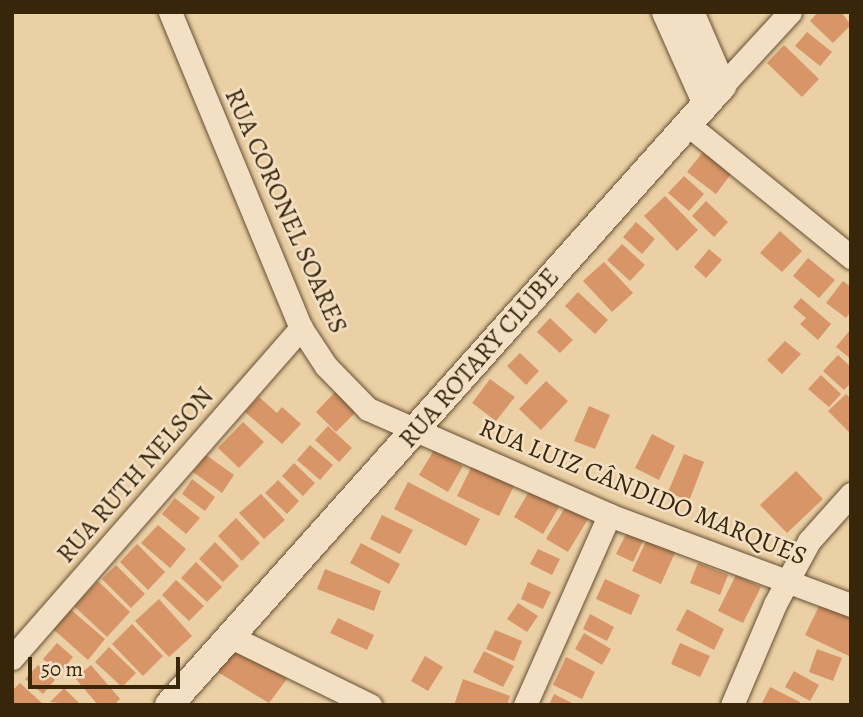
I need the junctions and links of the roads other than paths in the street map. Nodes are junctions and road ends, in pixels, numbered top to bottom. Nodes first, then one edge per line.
1 (170, 12) edge
2 (666, 12) edge
3 (690, 12) edge
4 (790, 12) edge
5 (714, 94) junction
6 (686, 123) junction
7 (851, 257) edge
8 (301, 328) junction
9 (416, 430) junction
10 (851, 494) edge
11 (609, 515) junction
12 (788, 580) junction
13 (851, 604) edge
14 (231, 636) junction
15 (12, 658) edge
16 (169, 705) edge
17 (370, 705) edge
18 (525, 705) edge
19 (732, 705) edge

1 - 8 street, RUA CORONEL SOARES
2 - 5 street
3 - 5 street
4 - 5 street, RUA ROTARY CLUBE
5 - 6 street, RUA ROTARY CLUBE
6 - 7 street
6 - 9 street, RUA ROTARY CLUBE
8 - 9 street, RUA CORONEL SOARES
8 - 15 street, RUA RUTH NELSON
9 - 11 street, RUA LUIZ CÂNDIDO MARQUES
9 - 14 street, RUA ROTARY CLUBE
10 - 12 street
11 - 12 street, RUA LUIZ CÂNDIDO MARQUES
11 - 18 street
12 - 13 street, RUA LUIZ CÂNDIDO MARQUES
12 - 19 street
14 - 16 street, RUA ROTARY CLUBE
14 - 17 street

